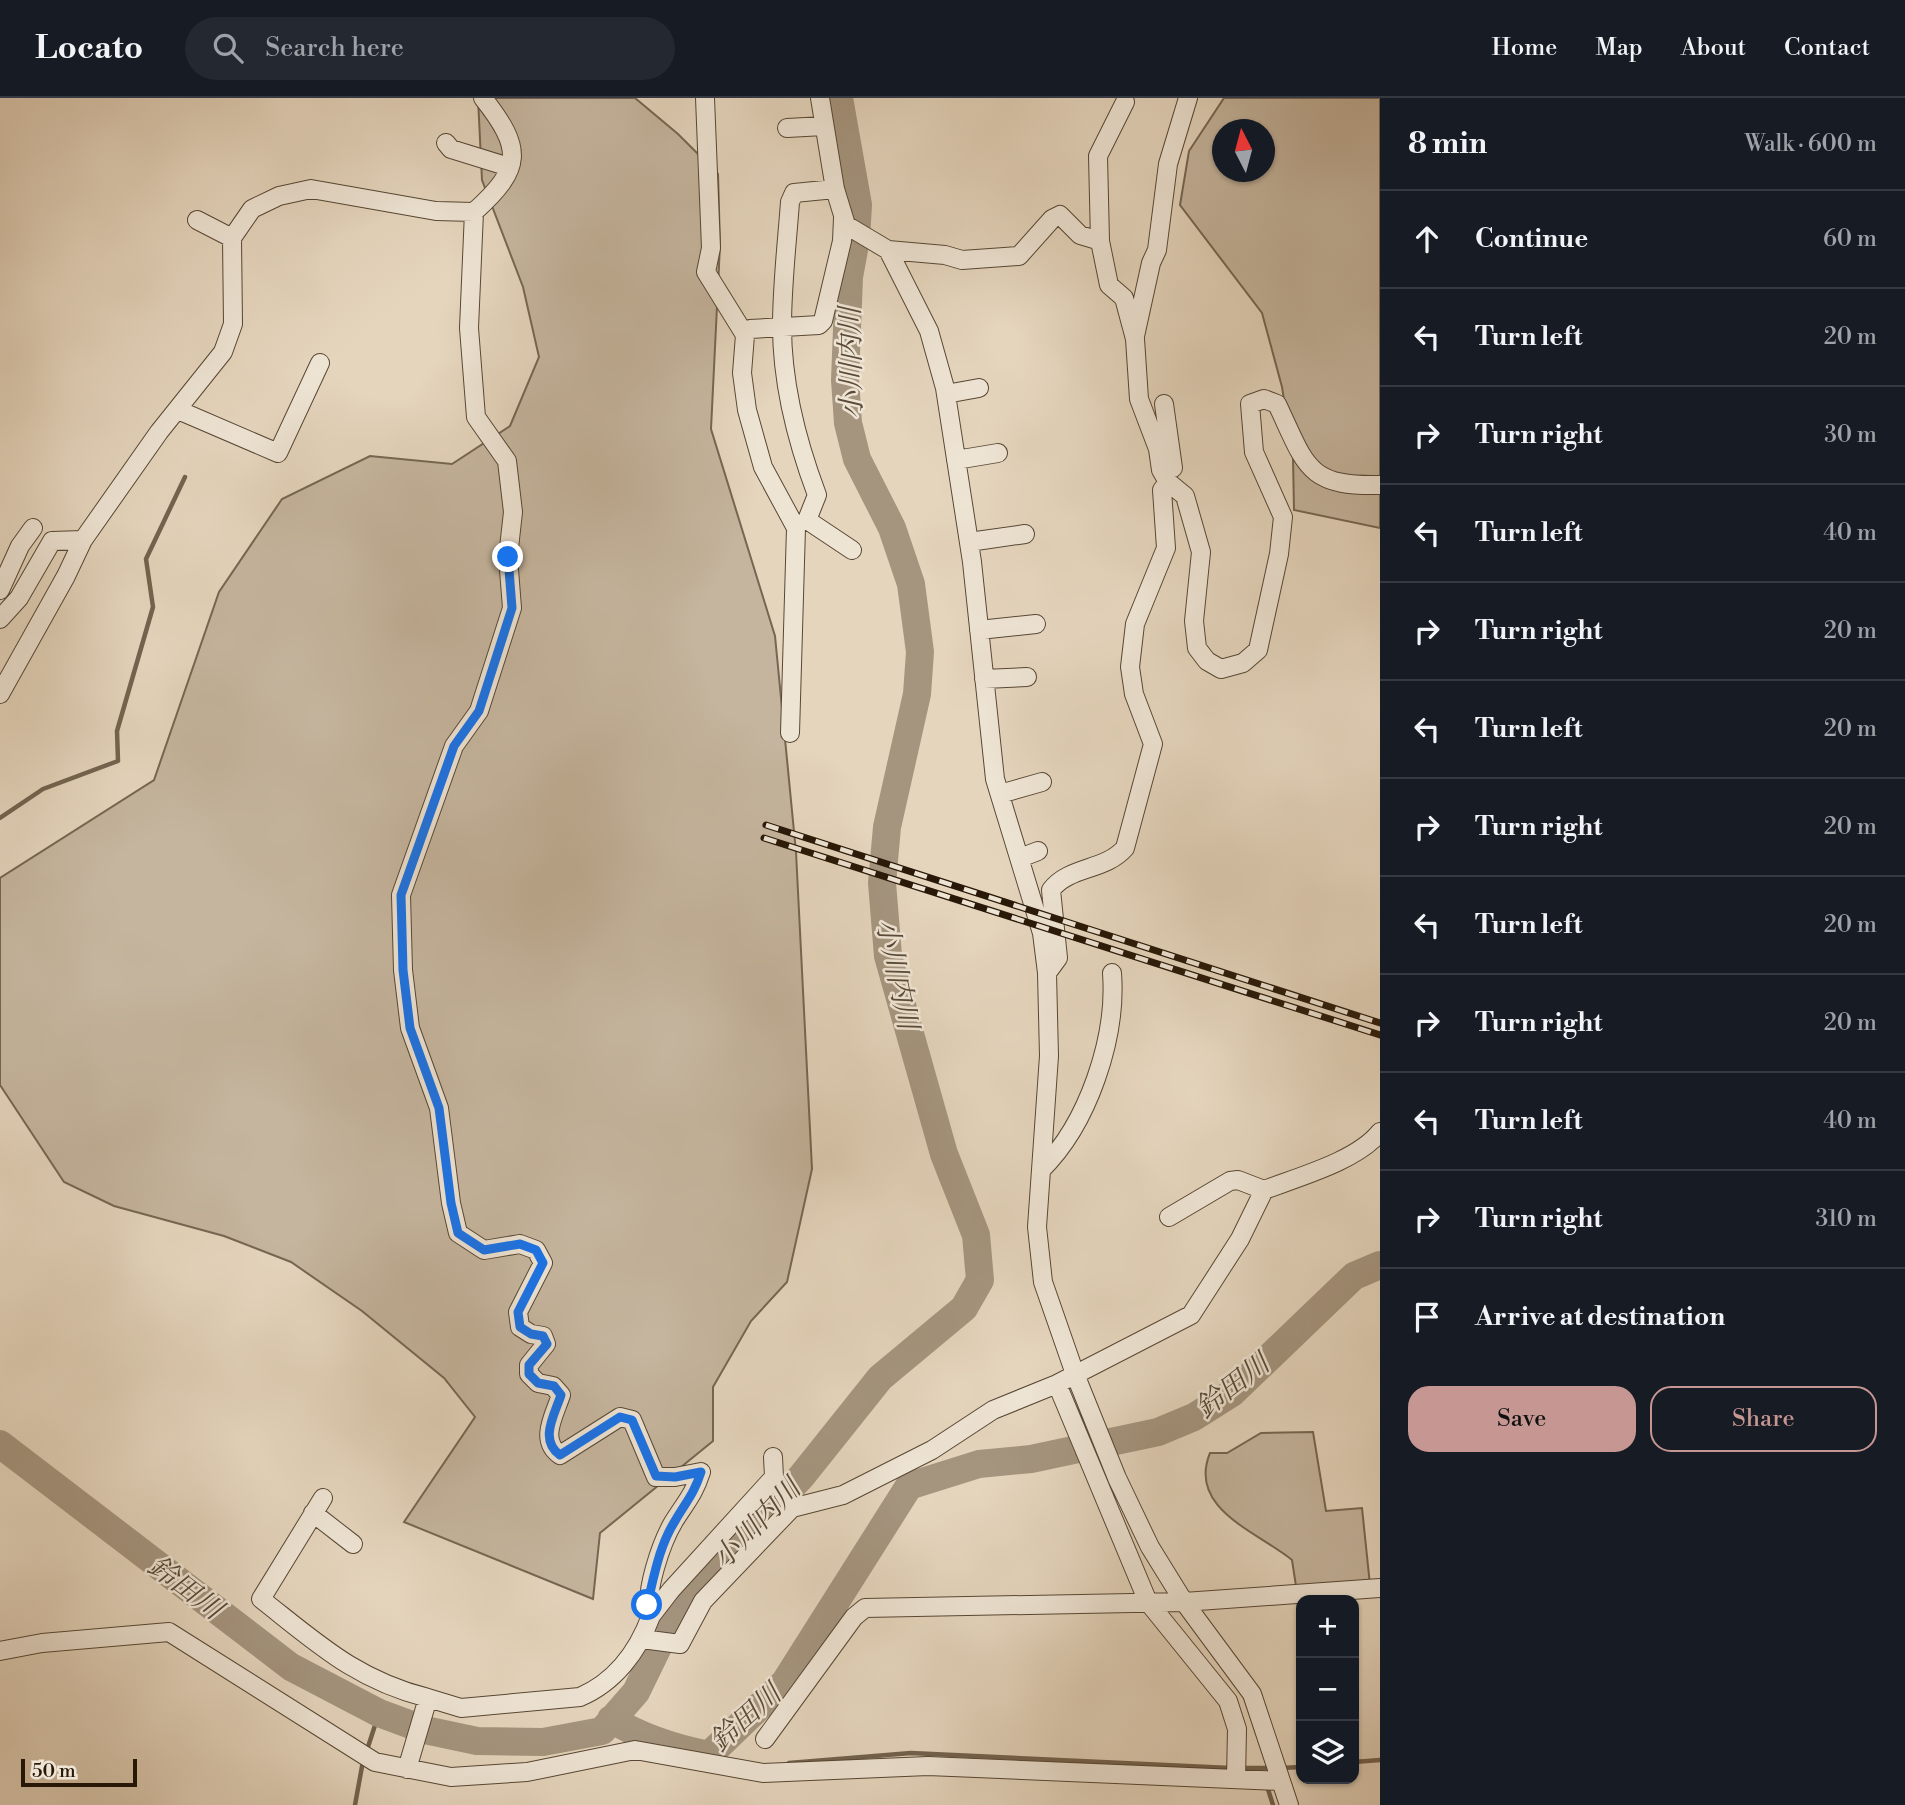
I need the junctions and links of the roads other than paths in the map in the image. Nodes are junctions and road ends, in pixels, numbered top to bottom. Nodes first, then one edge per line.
1 (483, 98) edge
2 (705, 98) edge
3 (820, 98) edge
4 (1188, 98) edge
5 (1125, 102) dead end
6 (824, 126) junction
7 (787, 128) dead end
8 (446, 143) dead end
9 (509, 167) junction
10 (835, 189) junction
11 (474, 212) junction
12 (197, 220) dead end
13 (845, 222) junction
14 (232, 238) junction
15 (1100, 241) junction
16 (884, 247) junction
17 (782, 328) junction
18 (745, 335) junction
19 (1135, 339) junction
20 (320, 363) dead end
21 (979, 388) dead end
22 (946, 394) junction
23 (1164, 404) dead end
24 (178, 410) junction
25 (998, 453) dead end
26 (956, 460) junction
27 (1172, 485) junction
28 (1380, 485) edge
29 (802, 524) junction
30 (33, 528) dead end
31 (1025, 534) dead end
32 (83, 540) junction
33 (969, 542) junction
34 (852, 550) dead end
35 (0, 590) edge
36 (0, 619) edge
37 (1035, 624) dead end
38 (979, 630) junction
39 (1027, 677) dead end
40 (984, 680) junction
41 (0, 694) edge
42 (790, 733) dead end
43 (1042, 782) dead end
44 (1000, 794) junction
45 (1038, 851) dead end
46 (1020, 858) junction
47 (1046, 973) junction
48 (1112, 973) dead end
49 (1380, 1132) edge
50 (1041, 1170) junction
51 (1264, 1190) junction
52 (1169, 1217) dead end
53 (1075, 1374) junction
54 (1057, 1384) junction
55 (773, 1457) dead end
56 (774, 1477) junction
57 (323, 1497) dead end
58 (790, 1506) junction
59 (313, 1513) junction
60 (354, 1545) dead end
61 (1380, 1588) edge
62 (1184, 1601) junction
63 (1147, 1602) junction
64 (651, 1616) junction
65 (643, 1639) junction
66 (0, 1651) edge
67 (1194, 1659) junction
68 (1246, 1686) junction
69 (426, 1701) junction
70 (765, 1739) dead end
71 (407, 1766) junction
72 (1236, 1779) junction
73 (1279, 1780) junction
74 (1289, 1805) edge

1 - 9 street
2 - 18 street
3 - 6 street
4 - 19 street
5 - 15 street
6 - 7 street
6 - 10 street
8 - 9 street
9 - 11 street
10 - 13 street
10 - 17 street
11 - 14 street
11 - 64 street
12 - 14 street
13 - 16 street
13 - 17 street
14 - 24 street
15 - 16 street
15 - 19 street
16 - 22 street
17 - 18 street
17 - 29 street
18 - 29 street
19 - 27 street
20 - 24 street
21 - 22 street
22 - 26 street
23 - 27 street
24 - 32 street
25 - 26 street
26 - 33 street
27 - 28 street
27 - 47 street
29 - 34 street
29 - 42 street
30 - 35 street
31 - 33 street
32 - 36 street
32 - 41 street
33 - 38 street
37 - 38 street
38 - 40 street
39 - 40 street
40 - 44 street
43 - 44 street
44 - 46 street
45 - 46 street
46 - 47 street
47 - 50 street
48 - 50 street
49 - 51 street
50 - 53 street
51 - 52 street
51 - 53 street
53 - 54 street
53 - 62 street
54 - 58 street
54 - 63 street
55 - 56 street
56 - 58 street
56 - 64 street
57 - 59 street
58 - 65 street
59 - 60 street
59 - 69 street
61 - 62 street
62 - 63 street
62 - 68 street
63 - 67 street
63 - 70 street
64 - 65 street
65 - 69 street
66 - 71 street
67 - 68 street
67 - 72 street
68 - 73 street
69 - 71 street
71 - 72 street
72 - 73 street
73 - 74 street

